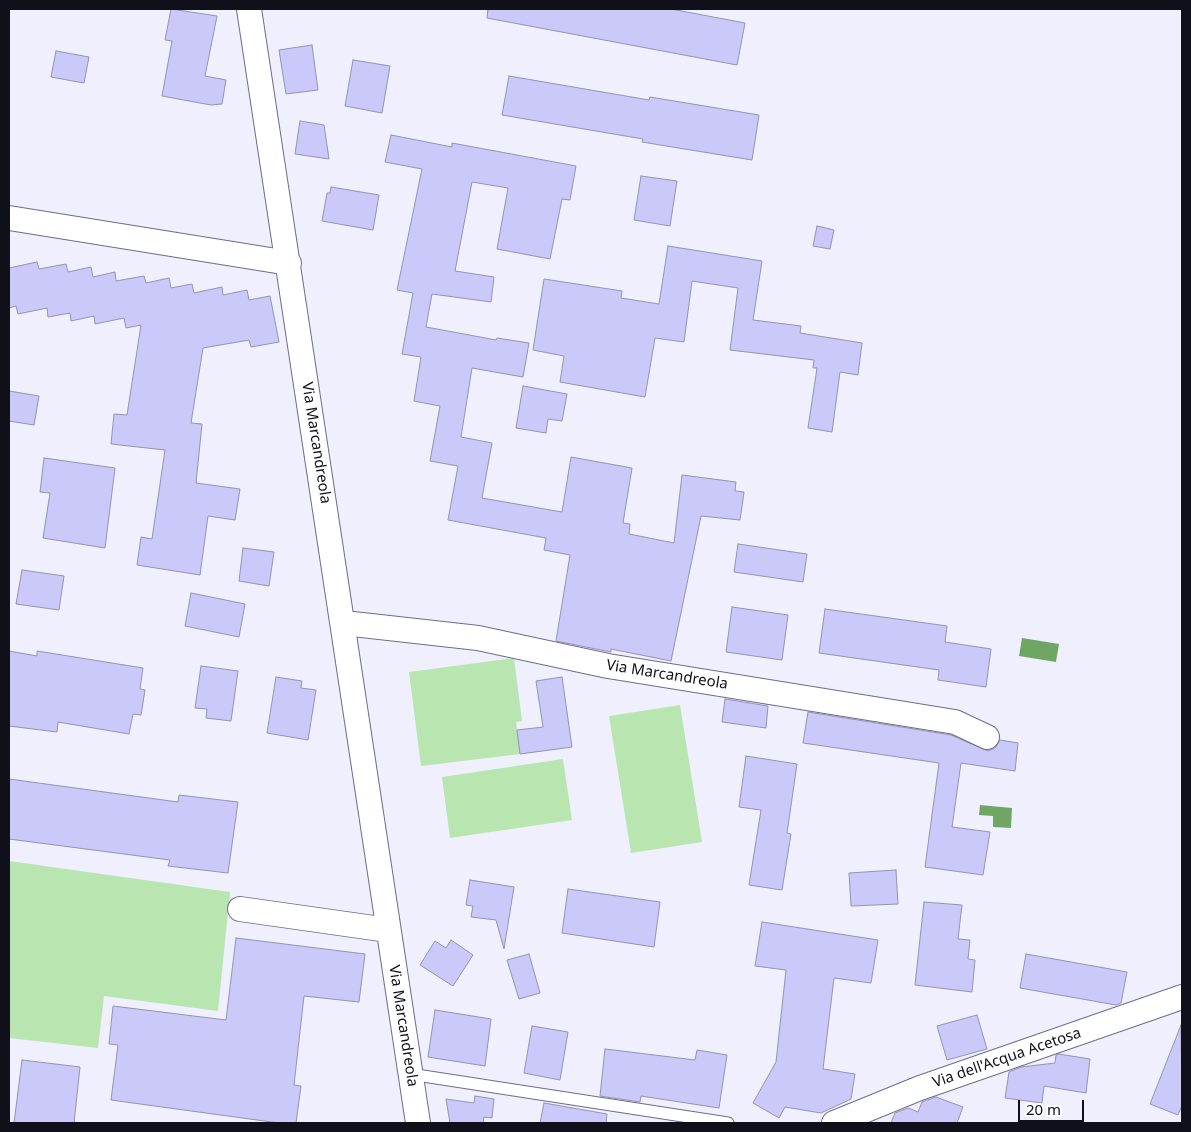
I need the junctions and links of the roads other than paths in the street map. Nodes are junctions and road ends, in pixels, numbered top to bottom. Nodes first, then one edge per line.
1 (249, 9) edge
2 (9, 218) edge
3 (289, 263) junction
4 (344, 623) junction
5 (987, 737) dead end
6 (240, 909) dead end
7 (388, 930) junction
8 (1182, 997) edge
9 (410, 1074) junction
10 (418, 1123) edge
11 (728, 1123) edge
12 (834, 1123) edge

1 - 3 street, Via Marcandreola
2 - 3 street
3 - 4 street, Via Marcandreola
4 - 5 street, Via Marcandreola
4 - 7 street, Via Marcandreola
6 - 7 street
7 - 9 street, Via Marcandreola
8 - 12 street, Via dell'Acqua Acetosa
9 - 10 street, Via Marcandreola
9 - 11 lane

